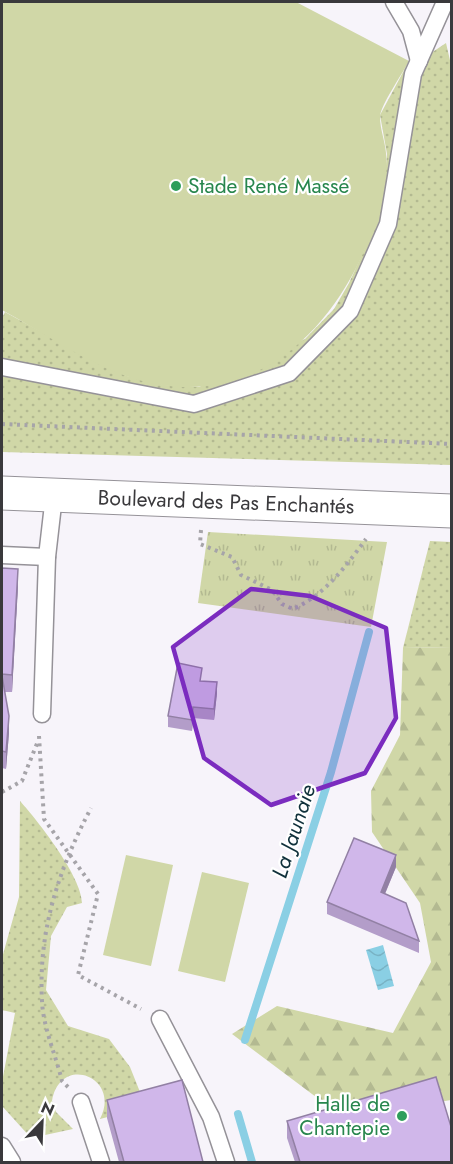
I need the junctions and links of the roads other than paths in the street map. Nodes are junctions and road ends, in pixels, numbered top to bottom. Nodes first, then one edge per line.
1 (394, 2) edge
2 (445, 2) edge
3 (419, 61) junction
4 (2, 367) edge
5 (2, 493) edge
6 (54, 496) junction
7 (452, 511) edge
8 (2, 555) edge
9 (46, 557) junction
10 (42, 714) road end
11 (160, 1019) road end
12 (81, 1102) road end
13 (2, 1146) edge
14 (12, 1162) edge
15 (101, 1162) edge
16 (226, 1162) edge

1 - 3 lane
2 - 3 lane
3 - 4 lane
5 - 6 main road, Boulevard des Pas Enchantés
6 - 7 main road, Boulevard des Pas Enchantés
6 - 9 lane
8 - 9 lane
9 - 10 lane
11 - 16 lane
12 - 15 lane
13 - 14 lane

